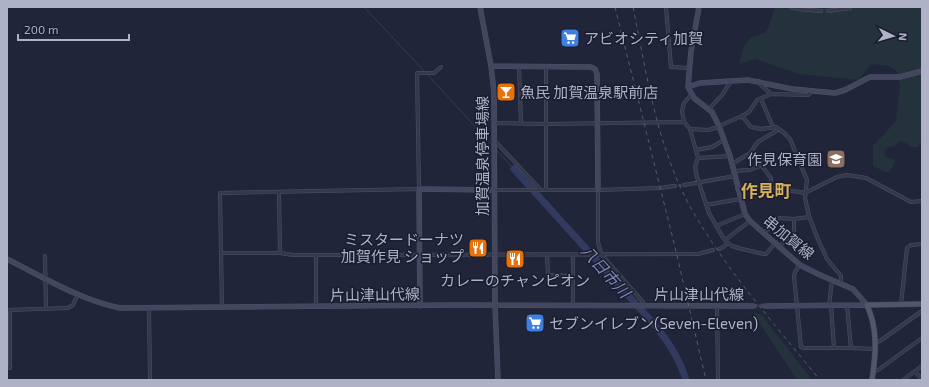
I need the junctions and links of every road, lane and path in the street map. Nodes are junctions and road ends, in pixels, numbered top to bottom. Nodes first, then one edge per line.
1 (480, 7) edge
2 (666, 7) edge
3 (699, 7) edge
4 (790, 7) edge
5 (850, 8) edge
6 (821, 11) dead end
7 (828, 12) dead end
8 (492, 66) junction
9 (519, 66) junction
10 (546, 66) junction
11 (441, 67) dead end
12 (689, 68) junction
13 (922, 71) edge
14 (731, 80) junction
15 (759, 82) junction
16 (688, 87) junction
17 (812, 91) junction
18 (772, 94) junction
19 (691, 95) junction
20 (761, 99) junction
21 (709, 109) junction
22 (742, 116) junction
23 (684, 122) junction
24 (494, 123) junction
25 (598, 123) junction
26 (520, 124) junction
27 (546, 124) junction
28 (719, 127) junction
29 (773, 127) junction
30 (778, 128) junction
31 (690, 129) junction
32 (724, 140) junction
33 (494, 141) junction
34 (696, 150) junction
35 (730, 156) junction
36 (698, 158) junction
37 (762, 159) dead end
38 (732, 164) junction
39 (761, 165) junction
40 (734, 174) junction
41 (698, 183) junction
42 (684, 185) tunnel mouth
43 (674, 186) tunnel mouth
44 (771, 187) junction
45 (737, 188) junction
46 (539, 189) junction
47 (546, 189) junction
48 (419, 190) junction
49 (494, 190) junction
50 (598, 190) junction
51 (279, 193) junction
52 (805, 193) junction
53 (740, 200) junction
54 (922, 201) edge
55 (706, 205) junction
56 (744, 214) junction
57 (809, 217) junction
58 (794, 219) junction
59 (750, 221) junction
60 (716, 226) junction
61 (764, 233) junction
62 (727, 241) junction
63 (776, 242) junction
64 (922, 244) edge
65 (780, 246) junction
66 (719, 249) dead end
67 (712, 250) dead end
68 (221, 253) junction
69 (280, 253) junction
70 (547, 254) junction
71 (573, 254) junction
72 (600, 254) junction
73 (316, 255) junction
74 (419, 255) junction
75 (495, 255) junction
76 (45, 256) dead end
77 (7, 259) edge
78 (800, 264) junction
79 (572, 276) junction
80 (45, 278) junction
81 (832, 280) junction
82 (841, 284) junction
83 (78, 294) junction
84 (644, 304) junction
85 (901, 304) junction
86 (922, 304) edge
87 (495, 305) junction
88 (573, 305) junction
89 (847, 305) junction
90 (867, 305) junction
91 (316, 306) junction
92 (420, 306) junction
93 (717, 306) junction
94 (753, 306) tunnel mouth
95 (765, 306) tunnel mouth
96 (797, 306) junction
97 (830, 306) junction
98 (222, 307) junction
99 (149, 308) junction
100 (46, 309) junction
101 (8, 310) edge
102 (922, 311) edge
103 (922, 338) edge
104 (876, 342) junction
105 (834, 348) junction
106 (851, 348) junction
107 (875, 349) junction
108 (922, 366) edge
109 (7, 368) edge
110 (874, 371) junction
111 (915, 371) junction
112 (150, 380) edge
113 (498, 380) edge
114 (718, 380) edge
115 (872, 380) edge
116 (903, 380) edge
117 (922, 380) edge

1 - 8 main road, 加賀温泉停車場線
2 - 12 street
3 - 12 main road
4 - 6 street
5 - 7 street
8 - 9 main road
8 - 24 main road, 加賀温泉停車場線
9 - 10 main road
9 - 26 street
10 - 25 main road
10 - 27 street
11 - 48 street
12 - 16 main road
13 - 17 main road
14 - 15 main road
14 - 16 main road
14 - 21 street
15 - 17 main road
15 - 18 street
16 - 19 main road
17 - 18 street
18 - 20 street
19 - 21 main road, 串加賀線
19 - 23 street
20 - 22 street
20 - 29 street
21 - 28 main road, 串加賀線
22 - 28 street
22 - 29 street
23 - 25 street
23 - 31 street
24 - 26 street
24 - 33 main road, 加賀温泉停車場線
25 - 27 street
25 - 50 main road
26 - 27 street
27 - 47 street
28 - 31 street
28 - 32 main road, 串加賀線
29 - 30 street
30 - 38 street
30 - 52 street
31 - 34 street
32 - 34 street
32 - 35 main road, 串加賀線
33 - 46 street
33 - 49 main road, 加賀温泉停車場線
34 - 36 street
35 - 36 street
35 - 38 main road, 串加賀線
36 - 41 street
37 - 39 street
38 - 40 main road, 串加賀線
39 - 40 street
39 - 44 street
40 - 41 street
40 - 45 main road, 串加賀線
41 - 42 street
41 - 55 street
43 - 50 street
44 - 45 street
44 - 52 street
45 - 53 main road, 串加賀線
46 - 47 street
46 - 49 street
47 - 50 street
48 - 49 main road
48 - 51 street
48 - 74 main road
49 - 75 main road, 加賀温泉停車場線
50 - 72 street
51 - 68 street
51 - 69 street
52 - 54 street
52 - 57 street
53 - 55 street
53 - 56 main road, 串加賀線
55 - 60 street
56 - 59 main road, 串加賀線
56 - 60 street
57 - 58 street
57 - 82 street
58 - 61 street
58 - 65 street
59 - 61 main road, 串加賀線
59 - 62 street
60 - 62 street
61 - 63 main road, 串加賀線
62 - 63 street
62 - 66 street
63 - 65 main road, 串加賀線
64 - 85 street
65 - 78 main road, 串加賀線
67 - 72 street
68 - 69 street
68 - 98 street
69 - 73 street
70 - 71 street
70 - 75 street
70 - 79 street
71 - 72 street
71 - 79 street
72 - 84 street
73 - 74 street
73 - 91 street
74 - 75 street
74 - 92 main road
75 - 87 main road, 加賀温泉停車場線
76 - 80 street
77 - 80 main road, 片山津山代線
78 - 81 main road, 串加賀線
78 - 96 street
79 - 88 street
80 - 83 main road, 片山津山代線
80 - 100 street
81 - 82 main road, 串加賀線
81 - 97 street
82 - 90 main road, 串加賀線
83 - 99 main road, 片山津山代線
83 - 100 street
84 - 88 main road, 片山津山代線
84 - 93 main road, 片山津山代線
85 - 86 main road
85 - 90 main road
87 - 88 main road, 片山津山代線
87 - 92 main road, 片山津山代線
87 - 113 main road, 加賀温泉停車場線
89 - 90 main road, 片山津山代線
89 - 97 main road, 片山津山代線
89 - 106 street
90 - 104 main road
91 - 92 main road, 片山津山代線
91 - 98 main road, 片山津山代線
93 - 94 main road, 片山津山代線
93 - 114 street
95 - 96 main road, 片山津山代線
96 - 97 main road, 片山津山代線
96 - 105 street
97 - 105 street
98 - 99 main road, 片山津山代線
99 - 112 street
100 - 101 street
101 - 109 street
102 - 104 street
103 - 110 street
104 - 107 main road
105 - 106 street
106 - 107 street
107 - 110 main road
108 - 111 street
110 - 115 main road
111 - 116 street
111 - 117 street

